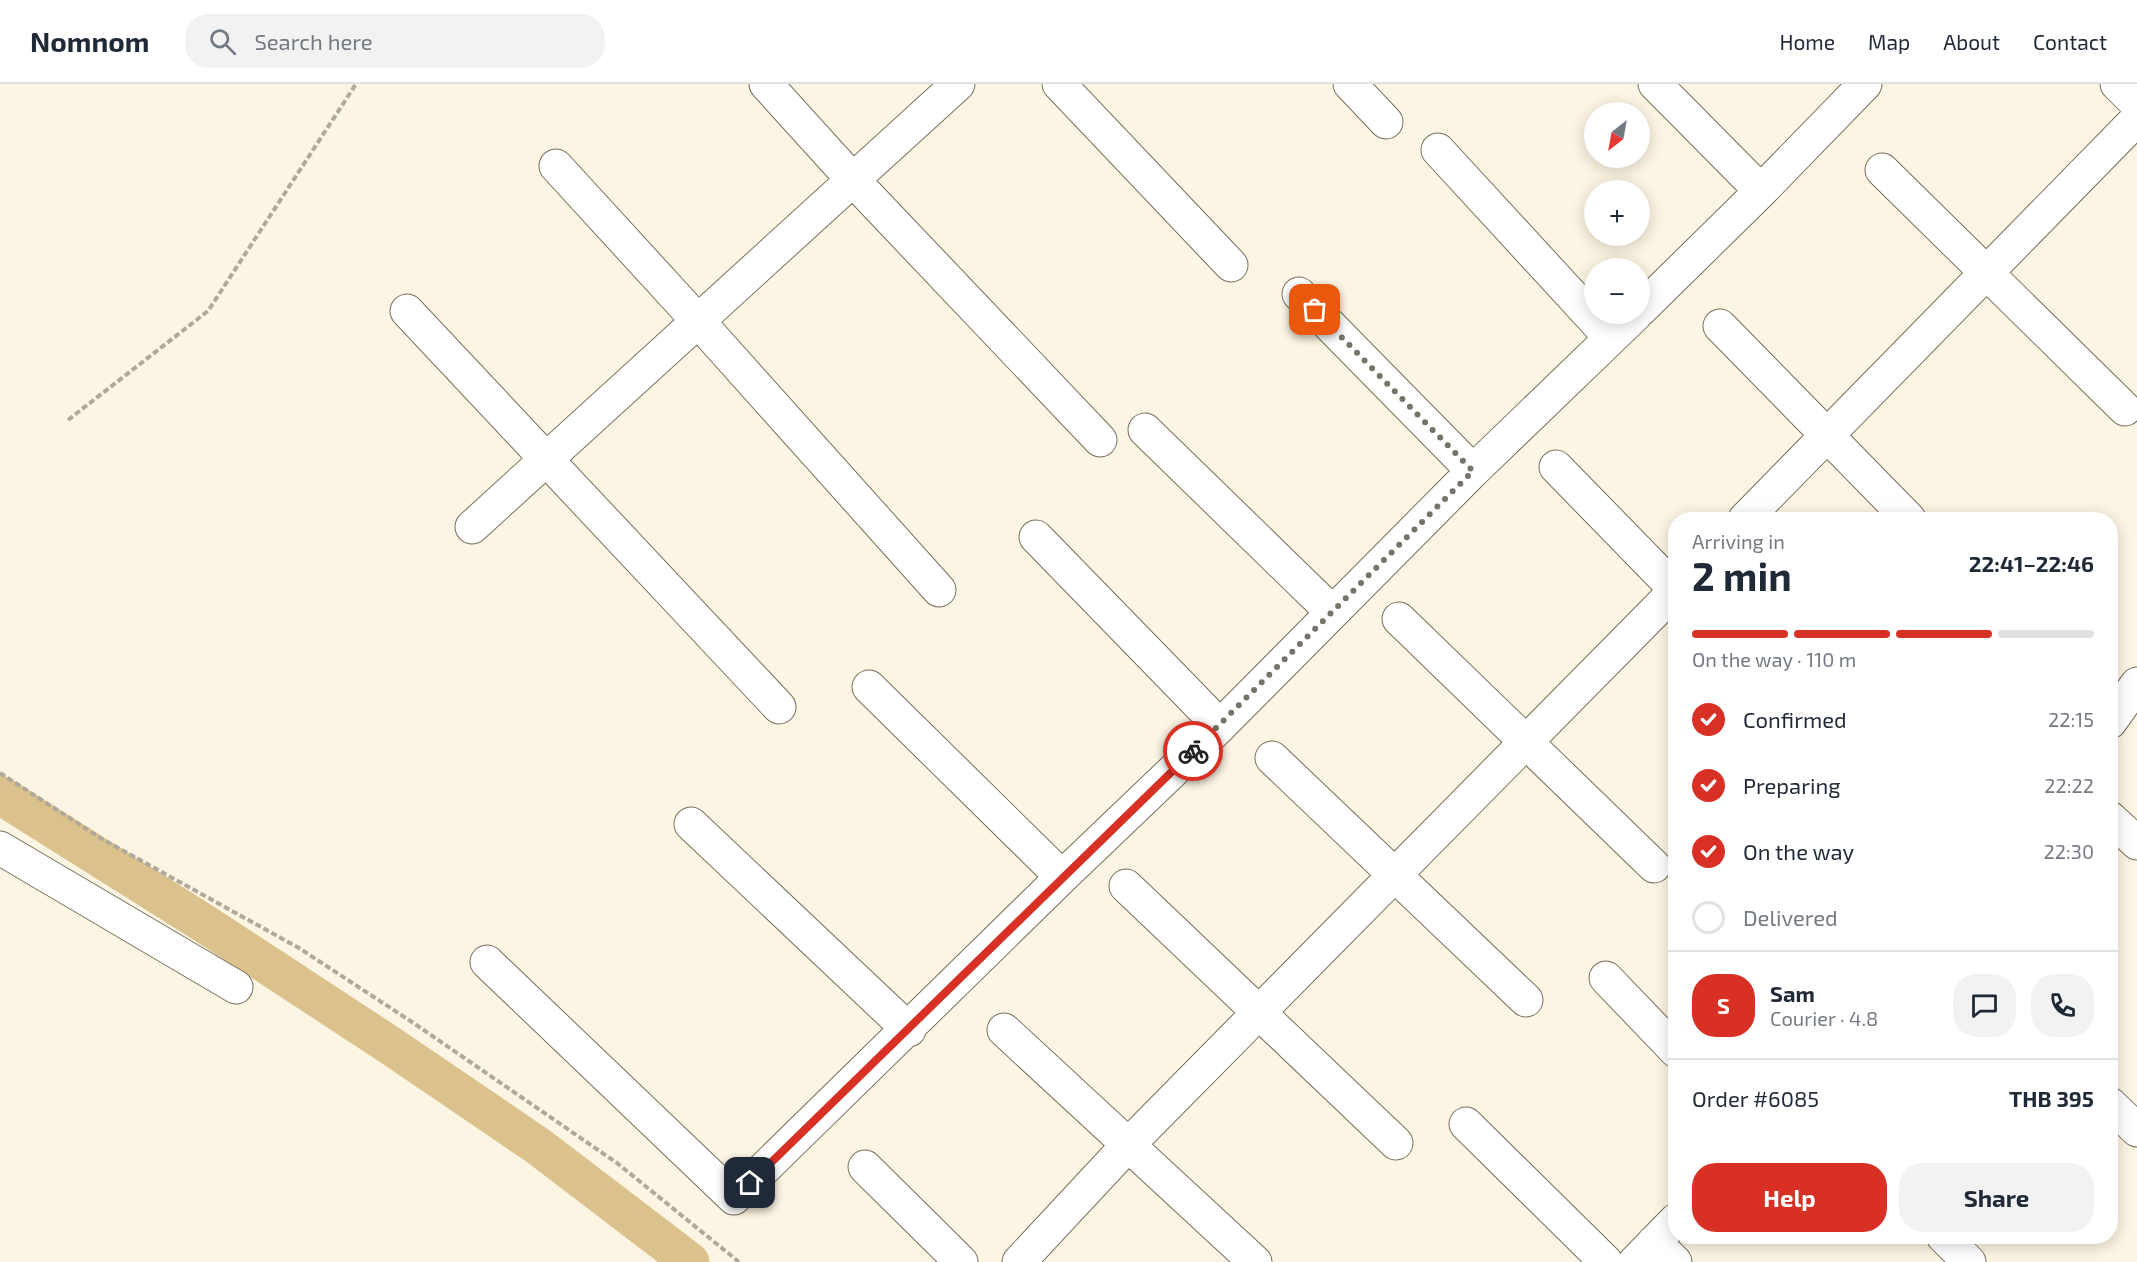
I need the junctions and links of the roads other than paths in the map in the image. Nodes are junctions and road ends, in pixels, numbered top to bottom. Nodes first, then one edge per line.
1 (766, 84) edge
2 (958, 84) edge
3 (1059, 84) edge
4 (1350, 84) edge
5 (1655, 84) edge
6 (1865, 84) edge
7 (2117, 84) edge
8 (2137, 104) edge
9 (2137, 119) edge
10 (1386, 122) dead end
11 (1438, 150) dead end
12 (556, 166) dead end
13 (1882, 170) dead end
14 (854, 180) junction
15 (1761, 191) junction
16 (1231, 265) dead end
17 (1986, 273) junction
18 (1299, 294) dead end
19 (1650, 300) edge
20 (407, 311) dead end
21 (698, 321) junction
22 (1626, 324) edge
23 (1720, 326) dead end
24 (1611, 338) junction
25 (2125, 409) dead end
26 (1145, 430) dead end
27 (1827, 435) junction
28 (1100, 440) dead end
29 (545, 460) junction
30 (1556, 467) dead end
31 (1473, 471) junction
32 (1752, 512) edge
33 (1902, 512) edge
34 (472, 527) dead end
35 (1036, 537) dead end
36 (1668, 583) edge
37 (939, 590) dead end
38 (1668, 597) edge
39 (1332, 612) junction
40 (1399, 619) dead end
41 (2137, 684) edge
42 (869, 687) dead end
43 (779, 707) dead end
44 (2118, 711) edge
45 (1220, 726) junction
46 (1525, 742) junction
47 (1272, 758) dead end
48 (691, 824) dead end
49 (2118, 825) edge
50 (2137, 843) edge
51 (0, 849) edge
52 (1654, 866) dead end
53 (1395, 874) junction
54 (1062, 877) junction
55 (1126, 886) dead end
56 (487, 962) dead end
57 (1606, 978) dead end
58 (236, 987) dead end
59 (1526, 1000) dead end
60 (1259, 1012) junction
61 (1004, 1029) dead end
62 (909, 1030) junction
63 (1668, 1043) edge
64 (2118, 1112) edge
65 (1466, 1124) dead end
66 (2137, 1130) edge
67 (1396, 1143) dead end
68 (1128, 1145) junction
69 (865, 1167) dead end
70 (1951, 1244) edge
71 (961, 1262) edge
72 (1020, 1262) edge
73 (1255, 1262) edge
74 (1606, 1262) edge
75 (1969, 1262) edge

1 - 14 street
2 - 14 street
3 - 16 street
4 - 10 street
5 - 15 street
6 - 15 street
7 - 8 street
9 - 17 street
11 - 24 street
12 - 21 street
13 - 17 street
14 - 21 street
14 - 28 street
15 - 19 street
17 - 25 street
17 - 27 street
18 - 31 street
20 - 29 street
21 - 29 street
21 - 37 street
22 - 24 street
23 - 27 street
24 - 31 street
26 - 39 street
27 - 32 street
27 - 33 street
29 - 34 street
29 - 43 street
30 - 36 street
31 - 39 street
35 - 45 street
38 - 46 street
39 - 45 street
40 - 46 street
41 - 44 street
42 - 54 street
45 - 54 street
46 - 52 street
46 - 53 street
47 - 53 street
48 - 62 street
49 - 50 street
51 - 58 street
53 - 59 street
53 - 60 street
54 - 62 street
55 - 60 street
56 - 62 street
57 - 63 street
60 - 67 street
60 - 68 street
61 - 68 street
64 - 66 street
65 - 74 street
68 - 72 street
68 - 73 street
69 - 71 street
70 - 75 street

